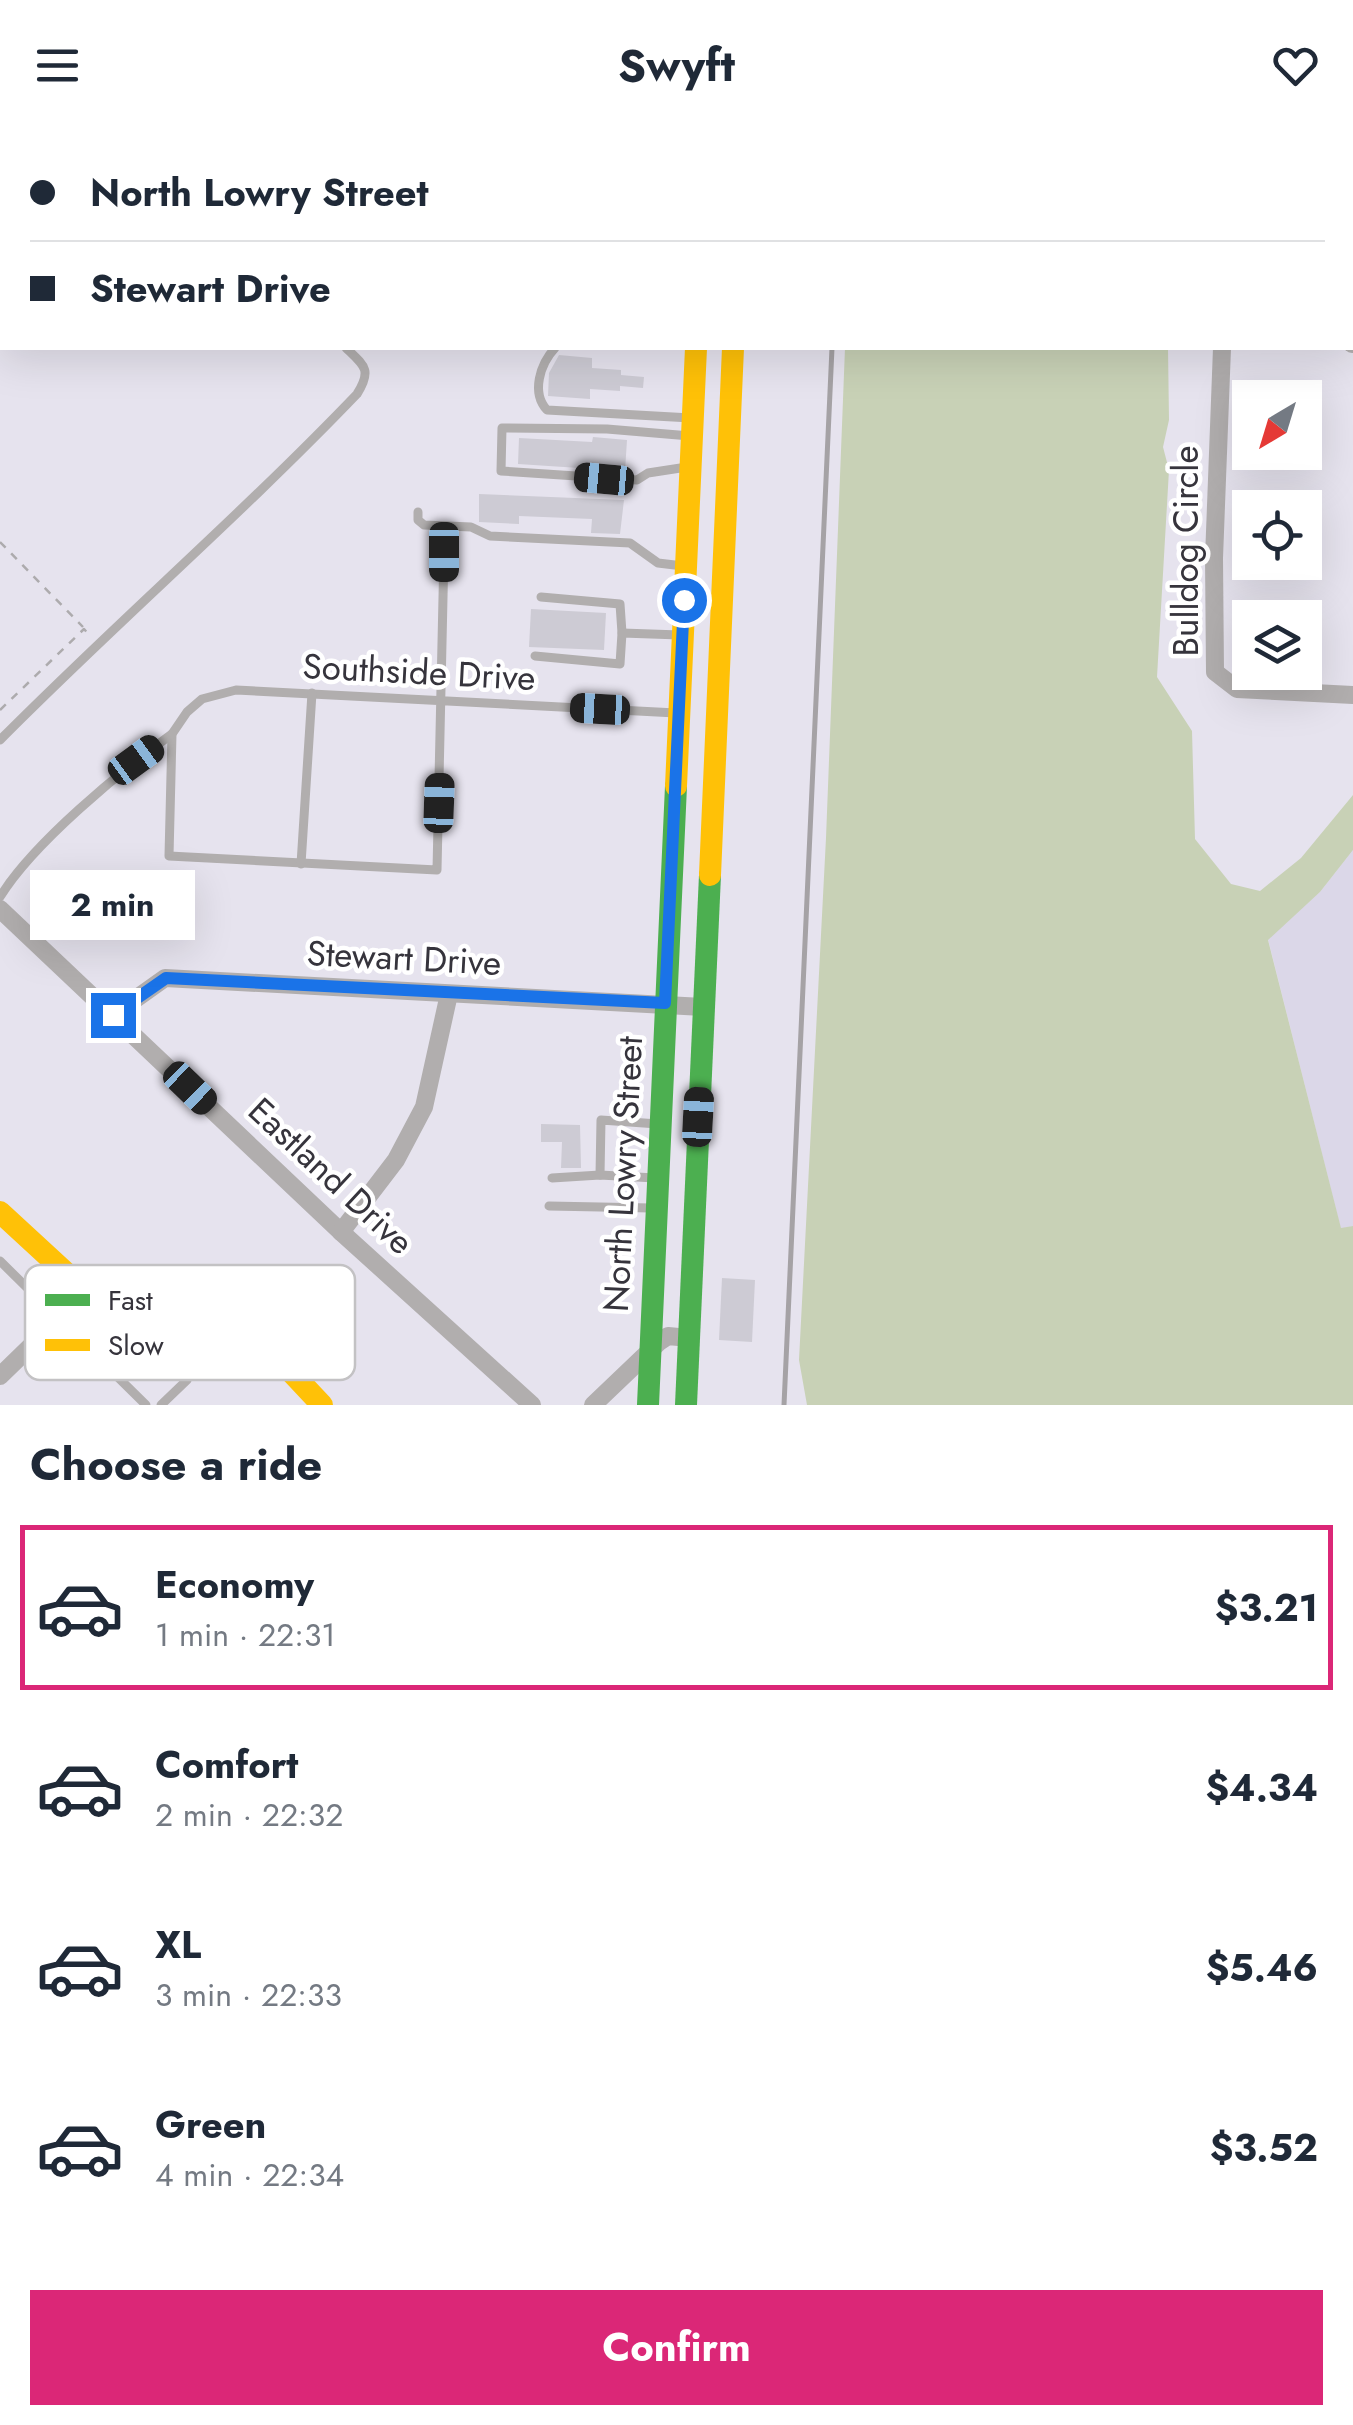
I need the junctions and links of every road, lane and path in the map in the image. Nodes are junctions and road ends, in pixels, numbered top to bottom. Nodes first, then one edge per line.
1 (348, 350) edge
2 (553, 350) edge
3 (696, 350) edge
4 (733, 350) edge
5 (1222, 350) edge
6 (693, 427) junction
7 (690, 466) junction
8 (728, 469) junction
9 (418, 512) dead end
10 (0, 542) edge
11 (444, 552) dead end
12 (686, 566) junction
13 (541, 598) dead end
14 (84, 628) junction
15 (622, 633) junction
16 (683, 635) junction
17 (96, 642) junction
18 (535, 656) dead end
19 (312, 693) junction
20 (1353, 695) edge
21 (443, 701) junction
22 (0, 710) edge
23 (679, 713) junction
24 (172, 734) junction
25 (0, 740) edge
26 (301, 864) junction
27 (0, 897) edge
28 (0, 909) edge
29 (449, 994) junction
30 (665, 1003) junction
31 (704, 1006) junction
32 (113, 1015) junction
33 (660, 1124) junction
34 (600, 1175) junction
35 (552, 1178) dead end
36 (658, 1179) junction
37 (549, 1206) dead end
38 (656, 1208) junction
39 (0, 1212) edge
40 (341, 1232) junction
41 (0, 1261) edge
42 (57, 1265) edge
43 (25, 1285) edge
44 (689, 1338) junction
45 (25, 1351) edge
46 (650, 1353) junction
47 (0, 1376) edge
48 (121, 1380) edge
49 (187, 1380) edge
50 (298, 1380) edge
51 (146, 1405) edge
52 (161, 1405) edge
53 (322, 1405) edge
54 (532, 1405) edge
55 (592, 1405) edge
56 (648, 1405) edge
57 (686, 1405) edge

1 - 17 lane
2 - 6 lane
3 - 6 main road, North Lowry Street
4 - 8 main road
5 - 20 street, Bulldog Circle
6 - 7 main road, North Lowry Street
6 - 7 lane
7 - 8 main road
7 - 12 main road, North Lowry Street
8 - 31 main road
9 - 12 lane
10 - 14 path
11 - 21 lane
12 - 16 main road, North Lowry Street
13 - 15 lane
14 - 17 path
14 - 22 path
15 - 16 lane
15 - 18 lane
16 - 23 main road, North Lowry Street
17 - 25 lane
19 - 21 lane, Southside Drive
19 - 24 lane, Southside Drive
19 - 26 lane
21 - 23 lane, Southside Drive
21 - 26 lane
23 - 30 main road, North Lowry Street
24 - 26 lane
24 - 27 lane, Southside Drive
28 - 32 street, Eastland Drive
29 - 30 street, Stewart Drive
29 - 32 street, Stewart Drive
29 - 40 street
30 - 31 street, Stewart Drive
30 - 33 main road, North Lowry Street
31 - 44 main road
32 - 40 street, Eastland Drive
33 - 34 lane
33 - 36 main road, North Lowry Street
34 - 35 lane
34 - 36 lane
36 - 38 main road, North Lowry Street
37 - 38 lane
38 - 46 main road, North Lowry Street
39 - 42 main road
40 - 54 street, Eastland Drive
41 - 43 lane
44 - 46 street
44 - 57 main road
45 - 47 street
46 - 55 street
46 - 56 main road, North Lowry Street
48 - 51 lane
49 - 52 lane
50 - 53 main road

